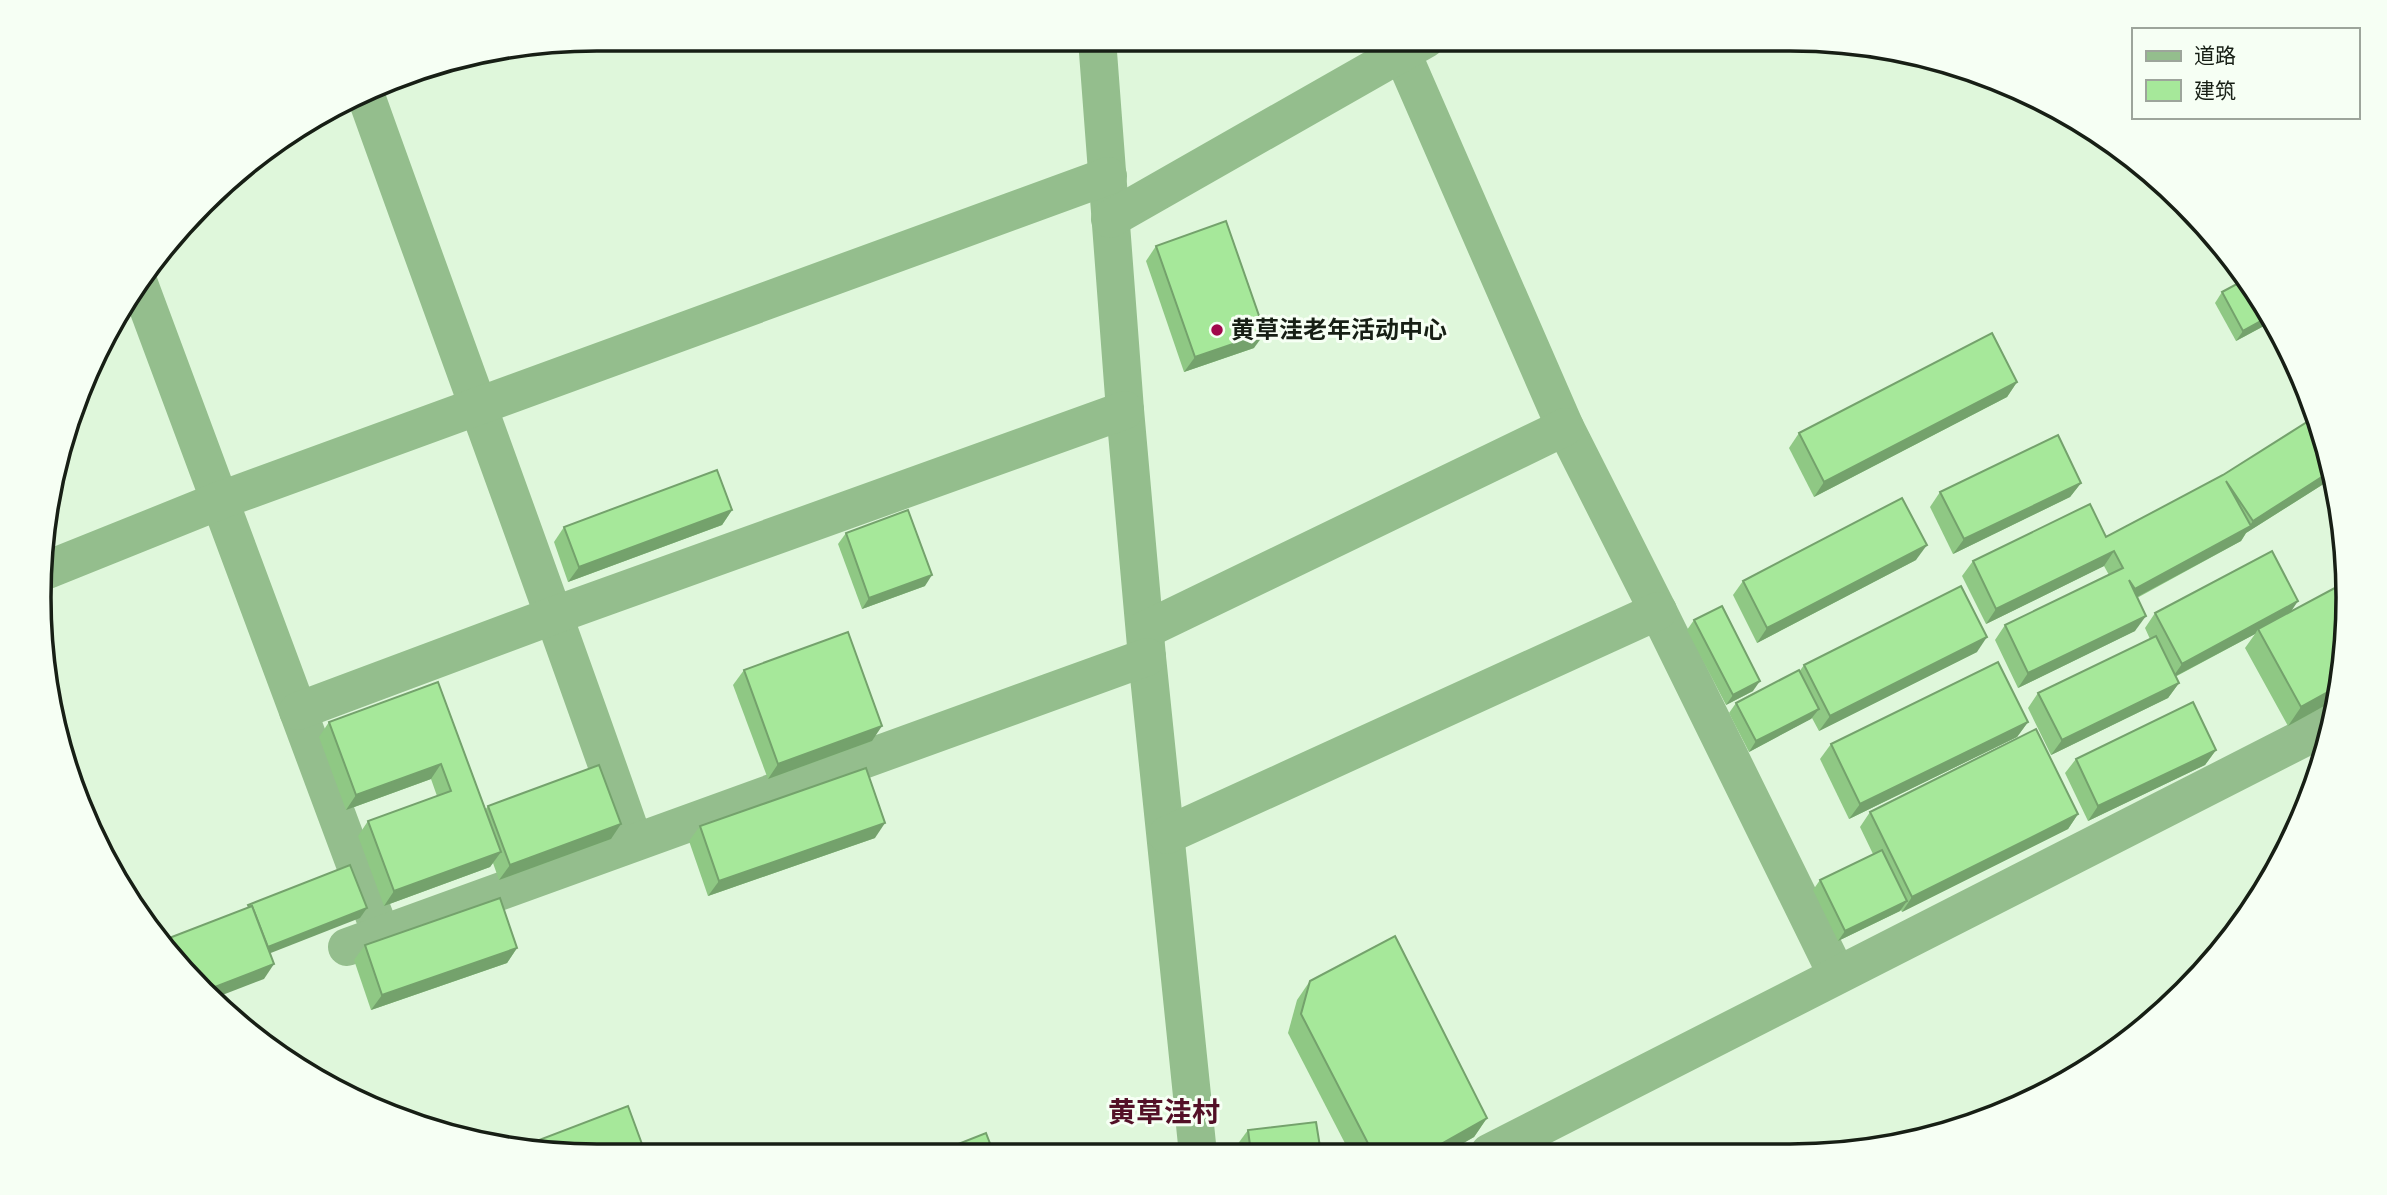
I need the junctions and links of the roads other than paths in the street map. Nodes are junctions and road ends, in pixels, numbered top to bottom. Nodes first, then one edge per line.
1 (1098, 51) edge
2 (1405, 51) edge
3 (1416, 51) edge
4 (368, 101) edge
5 (1108, 176) junction
6 (1110, 219) junction
7 (143, 294) edge
8 (477, 407) junction
9 (1125, 410) junction
10 (1565, 427) junction
11 (221, 500) junction
12 (52, 568) edge
13 (1658, 611) junction
14 (555, 615) junction
15 (1146, 644) junction
16 (298, 711) junction
17 (2320, 730) edge
18 (1167, 835) junction
19 (634, 842) junction
20 (1837, 975) junction
21 (1197, 1144) edge
22 (1507, 1144) edge

1 - 5 street
2 - 6 street
3 - 10 street
4 - 8 street
5 - 6 street
5 - 8 street
6 - 9 street
7 - 11 street
8 - 11 street
8 - 14 street
9 - 14 street
9 - 15 street
10 - 13 street
10 - 15 street
11 - 12 street
11 - 16 street
13 - 18 street
13 - 20 street
14 - 16 street
14 - 19 street
15 - 18 street
15 - 19 street
16 - 19 street
17 - 20 street
18 - 21 street
20 - 22 street

